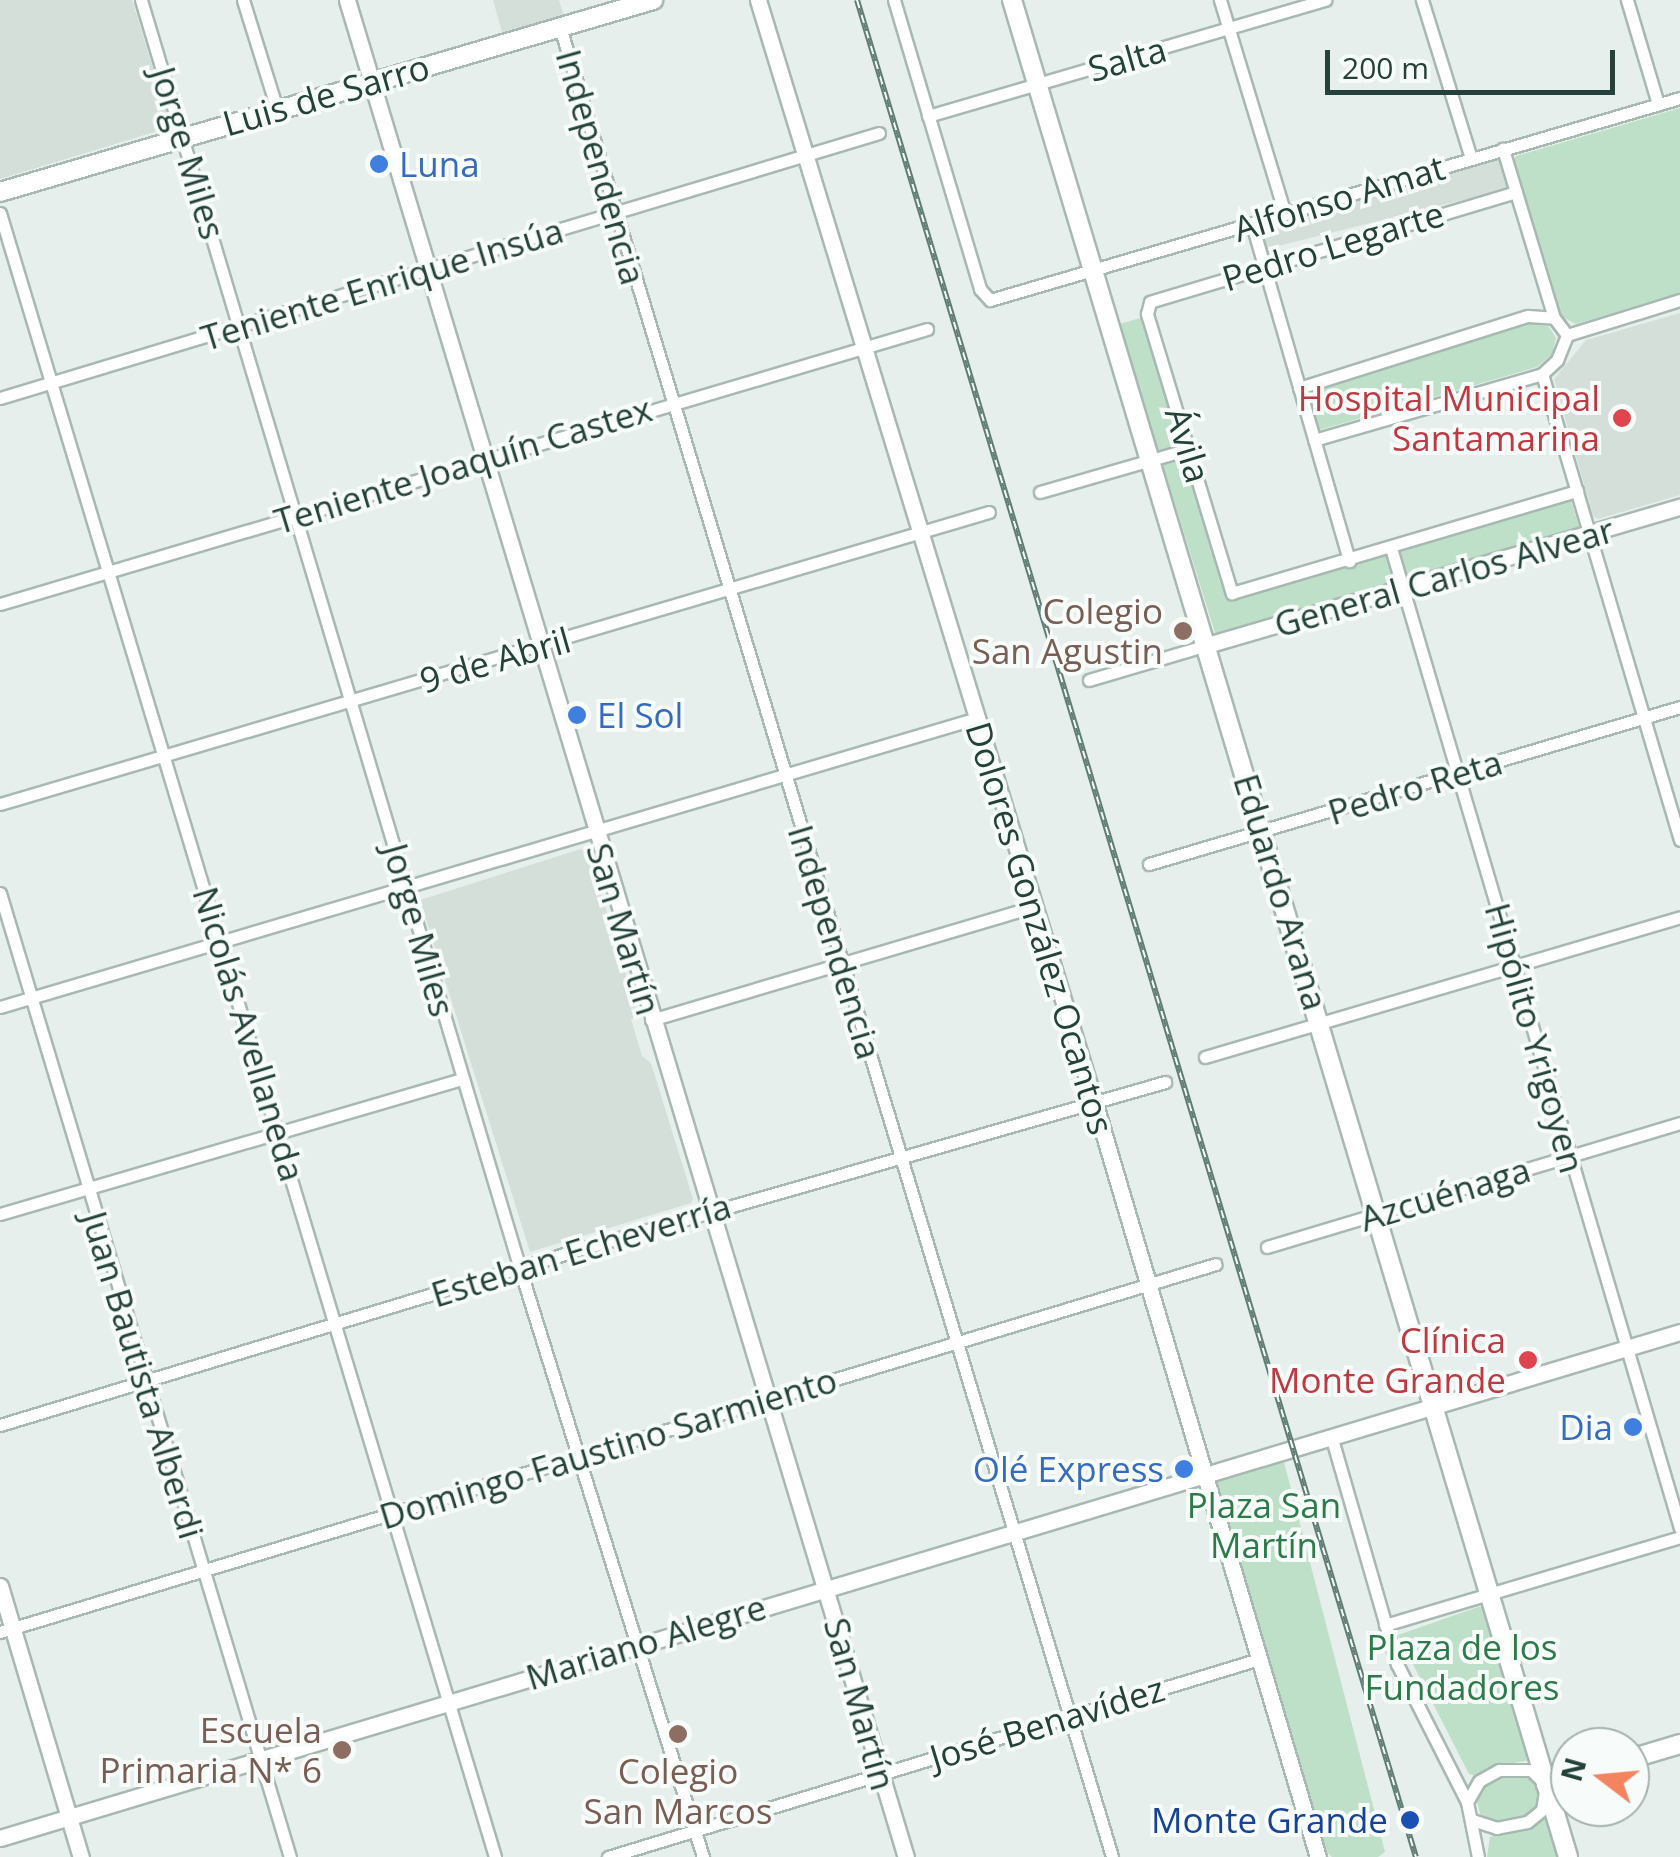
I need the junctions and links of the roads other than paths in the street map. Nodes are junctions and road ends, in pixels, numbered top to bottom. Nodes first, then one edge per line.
1 (141, 0) edge
2 (243, 0) edge
3 (347, 0) edge
4 (652, 0) edge
5 (758, 0) edge
6 (894, 0) edge
7 (1012, 0) edge
8 (1220, 0) edge
9 (1325, 0) edge
10 (1422, 0) edge
11 (1627, 0) edge
12 (598, 7) edge
13 (560, 27) junction
14 (1228, 29) junction
15 (371, 82) junction
16 (1035, 86) junction
17 (1680, 98) edge
18 (1658, 104) junction
19 (277, 109) junction
20 (928, 116) junction
21 (879, 132) dead end
22 (183, 136) junction
23 (1503, 148) junction
24 (806, 156) junction
25 (1471, 158) junction
26 (0, 192) edge
27 (1516, 192) junction
28 (0, 213) edge
29 (614, 214) junction
30 (1285, 214) junction
31 (1252, 224) junction
32 (1264, 266) junction
33 (427, 271) junction
34 (1096, 271) junction
35 (1680, 300) edge
36 (1150, 302) joint
37 (1554, 318) junction
38 (240, 326) junction
39 (927, 329) dead end
40 (1566, 336) junction
41 (864, 347) junction
42 (1542, 374) junction
43 (52, 383) junction
44 (1299, 388) junction
45 (0, 398) edge
46 (671, 402) junction
47 (1314, 440) junction
48 (1189, 449) junction
49 (483, 458) junction
50 (1152, 460) junction
51 (1577, 491) junction
52 (1040, 492) dead end
53 (1680, 508) edge
54 (988, 512) dead end
55 (296, 515) junction
56 (918, 532) junction
57 (1591, 535) junction
58 (1391, 548) junction
59 (1349, 561) junction
60 (107, 572) junction
61 (1402, 588) junction
62 (728, 589) junction
63 (0, 604) edge
64 (1207, 645) junction
65 (540, 647) junction
66 (1089, 680) dead end
67 (351, 700) junction
68 (1680, 707) edge
69 (976, 718) junction
70 (1644, 718) junction
71 (165, 756) junction
72 (1457, 774) junction
73 (784, 777) junction
74 (0, 804) edge
75 (1264, 832) junction
76 (596, 833) junction
77 (1680, 840) edge
78 (1149, 864) dead end
79 (406, 890) junction
80 (0, 893) edge
81 (1032, 907) junction
82 (1680, 917) edge
83 (221, 945) junction
84 (842, 964) junction
85 (1514, 967) junction
86 (31, 997) junction
87 (0, 1007) edge
88 (652, 1020) junction
89 (1321, 1025) junction
90 (1205, 1057) dead end
91 (463, 1079) junction
92 (1165, 1082) dead end
93 (1094, 1101) junction
94 (1680, 1123) edge
95 (278, 1132) junction
96 (901, 1156) junction
97 (1570, 1156) junction
98 (87, 1192) junction
99 (708, 1212) junction
100 (0, 1214) edge
101 (1377, 1214) junction
102 (1267, 1247) dead end
103 (1216, 1264) dead end
104 (520, 1269) junction
105 (1146, 1284) junction
106 (337, 1322) junction
107 (1680, 1332) edge
108 (957, 1340) junction
109 (1626, 1348) junction
110 (145, 1379) junction
111 (767, 1402) junction
112 (1436, 1408) junction
113 (0, 1425) edge
114 (1332, 1439) junction
115 (580, 1458) junction
116 (1205, 1476) junction
117 (393, 1512) junction
118 (1680, 1528) edge
119 (1014, 1531) junction
120 (1680, 1537) edge
121 (202, 1570) junction
122 (0, 1586) edge
123 (826, 1587) junction
124 (1490, 1594) junction
125 (1385, 1626) junction
126 (6, 1630) edge
127 (640, 1644) junction
128 (1256, 1660) junction
129 (450, 1702) junction
130 (1068, 1716) junction
131 (1680, 1744) edge
132 (1650, 1754) edge
133 (259, 1759) junction
134 (880, 1773) junction
135 (1550, 1783) edge
136 (1546, 1784) junction
137 (1467, 1802) junction
138 (68, 1817) junction
139 (1472, 1820) junction
140 (695, 1828) junction
141 (0, 1838) edge
142 (81, 1857) edge
143 (290, 1857) edge
144 (495, 1857) edge
145 (608, 1857) edge
146 (703, 1857) edge
147 (906, 1857) edge
148 (1112, 1857) edge
149 (1318, 1857) edge
150 (1478, 1857) edge
151 (1568, 1857) edge

1 - 22 street, Jorge Miles
2 - 19 street
3 - 15 street, San Martín
4 - 12 main road, Luis de Sarro
5 - 24 street, Dolores González Ocantos
6 - 20 street
7 - 16 main road, Eduardo Arana
8 - 14 street
9 - 14 street, Salta
10 - 25 street
11 - 18 street
12 - 13 main road, Luis de Sarro
13 - 15 main road, Luis de Sarro
13 - 29 street, Independencia
14 - 16 street, Salta
14 - 30 street
15 - 19 main road, Luis de Sarro
15 - 33 street, San Martín
16 - 20 street, Salta
16 - 34 main road, Eduardo Arana
17 - 18 street, Alfonso Amat
18 - 23 street, Alfonso Amat
19 - 22 main road, Luis de Sarro
20 - 34 street, Alfonso Amat
21 - 24 street, Teniente Enrique Insúa
22 - 26 main road, Luis de Sarro
22 - 38 street, Jorge Miles
23 - 25 street, Alfonso Amat
23 - 27 street
24 - 29 street, Teniente Enrique Insúa
24 - 41 street, Dolores González Ocantos
25 - 30 street, Alfonso Amat
27 - 32 street, Pedro Legarte
27 - 37 street
28 - 43 street, Nicolás Avellaneda
29 - 33 street, Teniente Enrique Insúa
29 - 46 street, Independencia
30 - 31 street, Alfonso Amat
31 - 32 street
31 - 34 street, Alfonso Amat
32 - 36 street, Pedro Legarte
32 - 44 street
33 - 38 street, Teniente Enrique Insúa
33 - 49 street, San Martín
34 - 50 main road, Eduardo Arana
35 - 40 street
36 - 48 street, Ávila
37 - 40 street
37 - 44 street
38 - 43 street, Teniente Enrique Insúa
38 - 55 street, Jorge Miles
39 - 41 street, Teniente Joaquín Castex
40 - 42 street
41 - 46 street, Teniente Joaquín Castex
41 - 56 street, Dolores González Ocantos
42 - 47 street
42 - 51 street
43 - 45 street, Teniente Enrique Insúa
43 - 60 street, Nicolás Avellaneda
44 - 47 street
46 - 49 street, Teniente Joaquín Castex
46 - 62 street, Independencia
47 - 59 street
48 - 50 street
48 - 59 street, Ávila
49 - 55 street, Teniente Joaquín Castex
49 - 65 street, San Martín
50 - 52 street
50 - 64 main road, Eduardo Arana
51 - 57 street
51 - 58 street
53 - 57 street, General Carlos Alvear
54 - 56 street, 9 de Abril
55 - 60 street, Teniente Joaquín Castex
55 - 67 street, Jorge Miles
56 - 62 street, 9 de Abril
56 - 69 street, Dolores González Ocantos
57 - 61 street, General Carlos Alvear
57 - 70 street
58 - 59 street
58 - 61 street, Hipólito Yrigoyen
60 - 63 street, Teniente Joaquín Castex
60 - 71 street, Nicolás Avellaneda
61 - 64 street, General Carlos Alvear
61 - 72 street, Hipólito Yrigoyen
62 - 65 street, 9 de Abril
62 - 73 street, Independencia
64 - 66 street
64 - 75 main road, Eduardo Arana
65 - 67 street, 9 de Abril
65 - 76 street, San Martín
67 - 71 street, 9 de Abril
67 - 79 street, Jorge Miles
68 - 70 street, Pedro Reta
69 - 73 street
69 - 81 street, Dolores González Ocantos
70 - 72 street, Pedro Reta
70 - 77 street
71 - 74 street, 9 de Abril
71 - 83 street, Nicolás Avellaneda
72 - 75 street, Pedro Reta
72 - 85 street, Hipólito Yrigoyen
73 - 76 street
73 - 84 street, Independencia
75 - 78 street, Pedro Reta
75 - 89 main road, Eduardo Arana
76 - 79 street
76 - 88 street, San Martín
79 - 83 street
79 - 91 street, Jorge Miles
80 - 86 street, Juan Bautista Alberdi
81 - 84 street
81 - 93 street, Dolores González Ocantos
82 - 85 street
83 - 86 street
83 - 95 street, Nicolás Avellaneda
84 - 88 street
84 - 96 street, Independencia
85 - 89 street
85 - 97 street, Hipólito Yrigoyen
86 - 87 street
86 - 98 street, Juan Bautista Alberdi
88 - 99 street, San Martín
89 - 90 street
89 - 101 main road, Eduardo Arana
91 - 95 street
91 - 104 street, Jorge Miles
92 - 93 street, Esteban Echeverría
93 - 96 street, Esteban Echeverría
93 - 105 street, Dolores González Ocantos
94 - 97 street, Azcuénaga
95 - 98 street
95 - 106 street, Nicolás Avellaneda
96 - 99 street, Esteban Echeverría
96 - 108 street, Independencia
97 - 101 street, Azcuénaga
97 - 109 street, Hipólito Yrigoyen
98 - 100 street
98 - 110 street, Juan Bautista Alberdi
99 - 104 street, Esteban Echeverría
99 - 111 street, San Martín
101 - 102 street, Azcuénaga
101 - 112 main road, Eduardo Arana
103 - 105 street, Domingo Faustino Sarmiento
104 - 106 street, Esteban Echeverría
104 - 115 street, Jorge Miles
105 - 108 street, Domingo Faustino Sarmiento
105 - 116 street, Dolores González Ocantos
106 - 110 street, Esteban Echeverría
106 - 117 street, Nicolás Avellaneda
107 - 109 street, Mariano Alegre
108 - 111 street, Domingo Faustino Sarmiento
108 - 119 street, Independencia
109 - 112 street, Mariano Alegre
109 - 118 street, Hipólito Yrigoyen
110 - 113 street, Esteban Echeverría
110 - 121 street, Juan Bautista Alberdi
111 - 115 street, Domingo Faustino Sarmiento
111 - 123 street, San Martín
112 - 114 street, Mariano Alegre
112 - 124 main road, Eduardo Arana
114 - 116 street, Mariano Alegre
114 - 125 street
115 - 117 street, Domingo Faustino Sarmiento
115 - 127 street, Jorge Miles
116 - 119 street, Mariano Alegre
116 - 128 street, Dolores González Ocantos
117 - 121 street, Domingo Faustino Sarmiento
117 - 129 street, Nicolás Avellaneda
119 - 123 street, Mariano Alegre
119 - 130 street, Independencia
120 - 124 street
121 - 126 street, Domingo Faustino Sarmiento
121 - 133 street, Juan Bautista Alberdi
122 - 126 street
123 - 127 street, Mariano Alegre
123 - 134 street, San Martín
124 - 125 street
124 - 136 main road, Eduardo Arana
125 - 137 street
126 - 138 street
127 - 129 street, Mariano Alegre
127 - 140 street, Jorge Miles
128 - 130 street, José Benavídez
128 - 149 street, Dolores González Ocantos
129 - 133 street, Mariano Alegre
129 - 144 street, Nicolás Avellaneda
130 - 134 street, José Benavídez
130 - 148 street, Independencia
131 - 132 main road
133 - 138 street, Mariano Alegre
133 - 143 street, Juan Bautista Alberdi
134 - 140 street, José Benavídez
134 - 147 street, San Martín
135 - 136 main road
136 - 137 street
136 - 139 street
136 - 151 main road, Eduardo Arana
137 - 139 street
138 - 141 street, Mariano Alegre
138 - 142 street
139 - 150 street
140 - 145 street, José Benavídez
140 - 146 street, Jorge Miles

